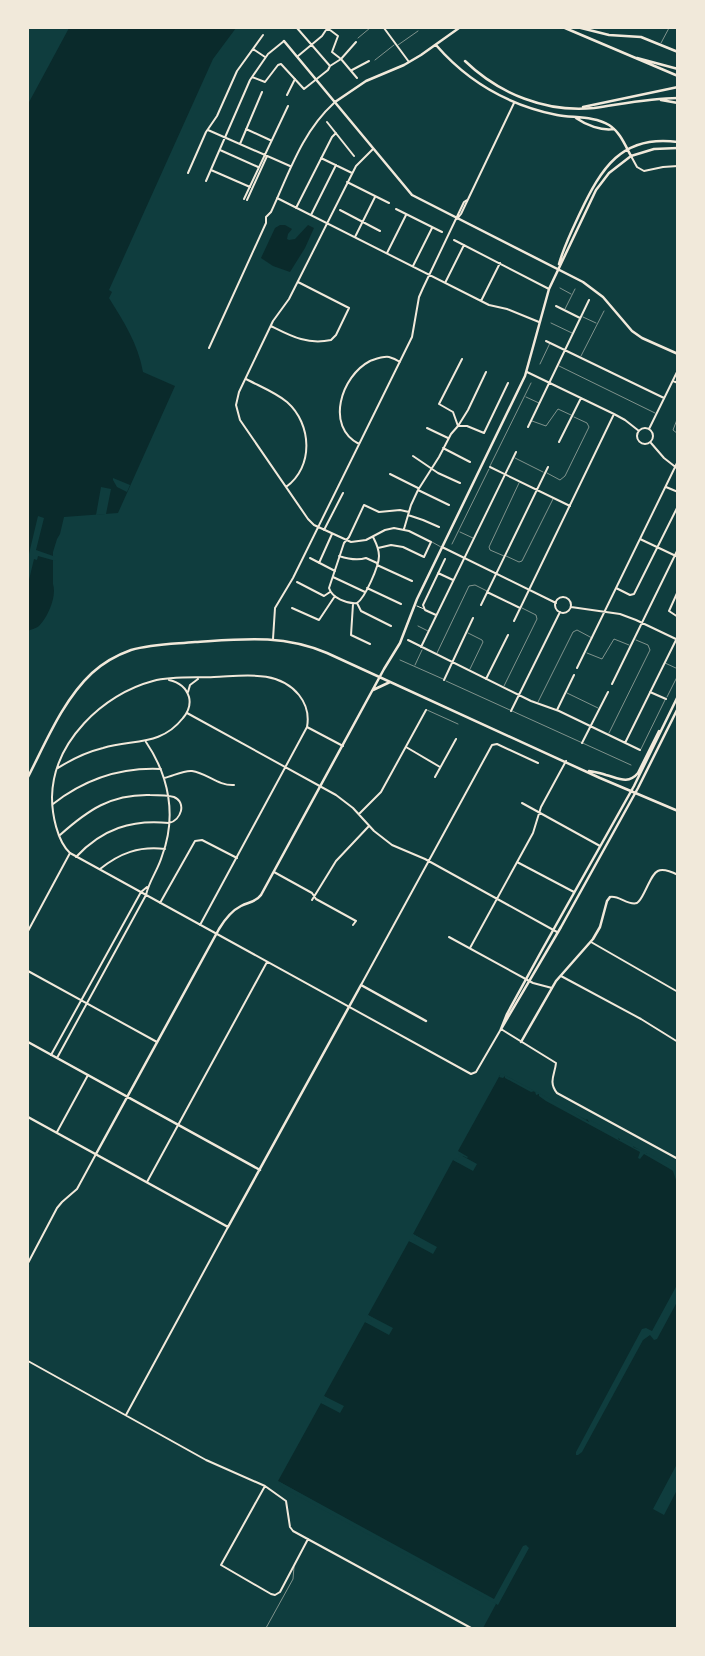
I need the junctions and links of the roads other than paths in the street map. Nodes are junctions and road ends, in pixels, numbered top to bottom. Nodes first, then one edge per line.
1 (297, 28) edge
2 (370, 28) edge
3 (384, 28) edge
4 (459, 28) edge
5 (565, 28) edge
6 (581, 28) edge
7 (669, 28) edge
8 (418, 31) dead end
9 (263, 35) dead end
10 (358, 38) dead end
11 (284, 41) joint
12 (356, 42) dead end
13 (397, 44) junction
14 (661, 44) junction
15 (311, 45) junction
16 (436, 45) junction
17 (253, 49) junction
18 (678, 52) edge
19 (629, 56) junction
20 (298, 57) junction
21 (266, 58) junction
22 (341, 59) junction
23 (375, 60) dead end
24 (369, 61) dead end
25 (465, 61) dead end
26 (409, 62) junction
27 (330, 66) junction
28 (677, 69) edge
29 (352, 70) junction
30 (678, 76) edge
31 (252, 77) junction
32 (358, 78) dead end
33 (295, 80) junction
34 (317, 80) junction
35 (678, 87) edge
36 (262, 92) dead end
37 (286, 95) dead end
38 (678, 98) edge
39 (657, 99) junction
40 (335, 102) junction
41 (514, 103) junction
42 (678, 103) edge
43 (288, 106) dead end
44 (579, 108) junction
45 (574, 118) junction
46 (327, 122) dead end
47 (246, 129) junction
48 (614, 129) junction
49 (208, 130) junction
50 (336, 133) junction
51 (225, 137) junction
52 (270, 140) junction
53 (678, 142) edge
54 (240, 144) junction
55 (678, 148) edge
56 (373, 149) junction
57 (220, 150) junction
58 (628, 150) junction
59 (266, 155) junction
60 (354, 156) dead end
61 (631, 156) junction
62 (321, 158) junction
63 (336, 165) junction
64 (291, 166) junction
65 (678, 166) edge
66 (258, 167) junction
67 (261, 169) junction
68 (211, 170) junction
69 (188, 173) dead end
70 (352, 173) junction
71 (206, 180) dead end
72 (347, 182) junction
73 (251, 188) junction
74 (376, 196) junction
75 (277, 198) junction
76 (245, 200) dead end
77 (389, 203) dead end
78 (296, 208) junction
79 (396, 209) dead end
80 (340, 210) dead end
81 (406, 214) junction
82 (311, 215) junction
83 (457, 219) junction
84 (363, 222) junction
85 (326, 223) junction
86 (432, 227) junction
87 (380, 231) dead end
88 (442, 232) dead end
89 (355, 237) junction
90 (454, 240) dead end
91 (464, 244) junction
92 (387, 253) junction
93 (500, 262) junction
94 (413, 266) junction
95 (557, 270) junction
96 (429, 274) junction
97 (297, 282) junction
98 (445, 283) junction
99 (549, 288) junction
100 (560, 288) dead end
101 (575, 289) dead end
102 (572, 294) junction
103 (589, 300) dead end
104 (481, 301) junction
105 (554, 306) dead end
106 (565, 310) junction
107 (604, 311) dead end
108 (581, 317) junction
109 (539, 322) junction
110 (551, 323) dead end
111 (597, 323) junction
112 (271, 326) junction
113 (573, 334) junction
114 (544, 340) dead end
115 (550, 343) junction
116 (209, 348) dead end
117 (565, 350) junction
118 (678, 354) edge
119 (581, 358) junction
120 (462, 360) dead end
121 (400, 362) junction
122 (540, 364) dead end
123 (558, 366) junction
124 (678, 370) edge
125 (486, 372) dead end
126 (527, 372) junction
127 (245, 379) junction
128 (672, 381) junction
129 (508, 383) dead end
130 (531, 383) dead end
131 (549, 383) junction
132 (678, 383) edge
133 (524, 396) junction
134 (581, 398) junction
135 (664, 398) junction
136 (539, 404) junction
137 (656, 413) junction
138 (614, 414) junction
139 (572, 416) junction
140 (678, 417) edge
141 (531, 420) junction
142 (458, 426) junction
143 (528, 427) dead end
144 (427, 428) dead end
145 (649, 429) junction
146 (639, 431) junction
147 (678, 434) edge
148 (448, 438) junction
149 (559, 442) dead end
150 (650, 442) junction
151 (359, 444) junction
152 (443, 448) junction
153 (516, 452) dead end
154 (413, 456) dead end
155 (513, 458) junction
156 (678, 461) edge
157 (470, 462) dead end
158 (490, 467) junction
159 (548, 467) dead end
160 (431, 468) junction
161 (676, 468) edge
162 (545, 473) junction
163 (390, 474) dead end
164 (505, 474) junction
165 (520, 481) junction
166 (460, 483) dead end
167 (665, 486) junction
168 (286, 487) junction
169 (418, 489) junction
170 (536, 489) junction
171 (678, 492) edge
172 (343, 493) dead end
173 (554, 498) junction
174 (450, 505) dead end
175 (570, 506) junction
176 (678, 506) edge
177 (408, 514) junction
178 (318, 527) junction
179 (439, 527) dead end
180 (404, 529) junction
181 (324, 530) junction
182 (459, 531) junction
183 (332, 534) junction
184 (373, 537) junction
185 (474, 538) junction
186 (640, 539) junction
187 (346, 540) junction
188 (431, 542) junction
189 (452, 544) dead end
190 (442, 547) junction
191 (657, 547) junction
192 (378, 548) junction
193 (678, 549) edge
194 (339, 556) junction
195 (505, 556) junction
196 (676, 556) edge
197 (310, 558) dead end
198 (464, 558) junction
199 (445, 559) dead end
200 (319, 563) junction
201 (378, 564) junction
202 (336, 571) junction
203 (438, 573) junction
204 (496, 574) junction
205 (333, 578) junction
206 (453, 580) junction
207 (412, 581) dead end
208 (297, 582) dead end
209 (367, 588) junction
210 (616, 588) junction
211 (529, 590) junction
212 (678, 591) edge
213 (330, 592) junction
214 (365, 592) junction
215 (487, 592) junction
216 (335, 596) junction
217 (357, 603) junction
218 (556, 603) junction
219 (353, 604) junction
220 (401, 604) dead end
221 (481, 605) dead end
222 (417, 606) dead end
223 (570, 606) junction
224 (292, 608) dead end
225 (520, 608) junction
226 (425, 610) junction
227 (560, 612) junction
228 (604, 612) junction
229 (436, 615) junction
230 (678, 617) edge
231 (473, 618) dead end
232 (514, 621) dead end
233 (642, 622) junction
234 (390, 626) dead end
235 (418, 626) dead end
236 (429, 631) junction
237 (467, 632) junction
238 (508, 635) dead end
239 (678, 636) edge
240 (592, 638) junction
241 (273, 639) junction
242 (634, 639) junction
243 (407, 640) dead end
244 (677, 640) edge
245 (370, 644) dead end
246 (631, 645) junction
247 (422, 647) junction
248 (585, 652) junction
249 (436, 654) junction
250 (400, 660) dead end
251 (452, 662) junction
252 (664, 662) junction
253 (414, 666) junction
254 (577, 668) dead end
255 (678, 668) edge
256 (469, 671) junction
257 (574, 675) dead end
258 (678, 675) edge
259 (380, 677) junction
260 (200, 678) junction
261 (167, 679) junction
262 (486, 679) junction
263 (444, 680) junction
264 (390, 682) junction
265 (612, 684) dead end
266 (503, 687) junction
267 (373, 690) junction
268 (565, 692) junction
269 (608, 692) dead end
270 (650, 692) junction
271 (188, 695) junction
272 (519, 695) junction
273 (678, 696) edge
274 (666, 699) junction
275 (537, 703) junction
276 (600, 708) junction
277 (678, 708) edge
278 (426, 710) joint
279 (557, 710) junction
280 (512, 711) junction
281 (187, 713) junction
282 (458, 724) dead end
283 (591, 726) junction
284 (307, 727) junction
285 (661, 731) junction
286 (608, 735) junction
287 (456, 739) dead end
288 (146, 742) junction
289 (625, 742) junction
290 (582, 743) junction
291 (343, 746) junction
292 (406, 747) junction
293 (640, 750) joint
294 (566, 761) junction
295 (538, 763) dead end
296 (631, 765) dead end
297 (286, 767) junction
298 (440, 767) junction
299 (57, 768) junction
300 (161, 768) junction
301 (584, 770) junction
302 (28, 777) edge
303 (434, 777) dead end
304 (164, 778) junction
305 (234, 785) dead end
306 (321, 786) junction
307 (630, 792) junction
308 (635, 794) junction
309 (169, 796) junction
310 (522, 803) dead end
311 (53, 804) junction
312 (678, 811) edge
313 (539, 813) junction
314 (359, 814) junction
315 (169, 823) junction
316 (369, 826) junction
317 (60, 835) junction
318 (600, 846) junction
319 (165, 849) junction
320 (70, 853) junction
321 (76, 857) junction
322 (237, 858) junction
323 (429, 861) junction
324 (517, 862) junction
325 (99, 869) junction
326 (274, 872) junction
327 (678, 875) edge
328 (147, 887) junction
329 (141, 892) junction
330 (574, 892) junction
331 (146, 895) junction
332 (314, 896) junction
333 (610, 897) joint
334 (496, 899) junction
335 (312, 900) dead end
336 (160, 903) junction
337 (200, 925) junction
338 (353, 925) dead end
339 (554, 930) junction
340 (28, 931) edge
341 (119, 932) junction
342 (558, 932) junction
343 (216, 934) junction
344 (124, 935) junction
345 (449, 937) dead end
346 (591, 942) junction
347 (470, 948) junction
348 (103, 961) junction
349 (267, 962) junction
350 (108, 964) junction
351 (28, 971) edge
352 (561, 976) junction
353 (527, 980) junction
354 (361, 985) junction
355 (552, 988) junction
356 (678, 992) edge
357 (81, 1000) junction
358 (87, 1003) junction
359 (349, 1007) junction
360 (426, 1021) dead end
361 (501, 1029) junction
362 (28, 1042) edge
363 (157, 1042) junction
364 (521, 1042) junction
365 (678, 1042) edge
366 (51, 1055) junction
367 (57, 1058) junction
368 (88, 1075) junction
369 (127, 1097) junction
370 (28, 1117) edge
371 (178, 1125) junction
372 (56, 1133) junction
373 (96, 1154) junction
374 (678, 1159) edge
375 (260, 1170) junction
376 (147, 1182) junction
377 (228, 1227) junction
378 (28, 1263) edge
379 (28, 1361) edge
380 (126, 1415) junction
381 (265, 1486) junction
382 (309, 1538) junction
383 (294, 1566) junction
384 (266, 1628) edge
385 (471, 1628) edge

1 - 15 street
2 - 10 lane
3 - 13 street
4 - 16 street
5 - 19 street
6 - 14 street
7 - 14 lane
8 - 13 lane
9 - 17 street
11 - 20 street
11 - 21 street
12 - 22 street
13 - 23 lane
13 - 26 street
14 - 18 street
15 - 20 street
15 - 22 street
15 - 27 street
16 - 26 street
16 - 41 street
17 - 21 street
17 - 49 street
19 - 28 street
19 - 30 street
20 - 34 street
21 - 31 street
22 - 27 street
22 - 29 street
24 - 29 street
25 - 44 street
26 - 40 street
27 - 34 street
29 - 32 street
31 - 33 street
31 - 51 street
33 - 34 street
33 - 37 street
34 - 40 street
35 - 44 street
36 - 47 street
38 - 39 street
39 - 42 street
39 - 44 street
40 - 56 street
40 - 64 street
41 - 45 street
41 - 83 street
43 - 52 street
45 - 48 street
45 - 48 street
46 - 50 street
47 - 52 street
47 - 54 street
48 - 58 street
49 - 51 street
49 - 69 street
50 - 60 street
50 - 62 street
51 - 54 street
51 - 57 street
52 - 59 street
53 - 58 street
54 - 59 street
55 - 61 street
56 - 70 street
56 - 83 street
57 - 66 street
57 - 68 street
58 - 61 street
58 - 95 street
59 - 64 street
59 - 66 street
59 - 67 street
61 - 65 street
61 - 95 street
62 - 63 street
62 - 78 street
63 - 70 street
63 - 82 street
64 - 75 street
66 - 67 street
66 - 73 street
67 - 73 street
68 - 71 street
68 - 73 street
70 - 72 street
72 - 74 street
72 - 85 street
73 - 76 street
74 - 77 street
74 - 84 street
75 - 78 street
75 - 116 street
78 - 82 street
79 - 81 street
80 - 84 street
81 - 86 street
81 - 92 street
82 - 85 street
83 - 95 street
83 - 96 street
84 - 87 street
84 - 89 street
85 - 89 street
85 - 97 street
86 - 88 street
86 - 94 street
89 - 92 street
90 - 91 street
91 - 93 street
91 - 98 street
92 - 94 street
93 - 99 street
93 - 104 street
94 - 96 street
95 - 99 street
95 - 118 street
96 - 98 street
96 - 121 street
97 - 112 street
97 - 112 street
98 - 104 street
99 - 109 street
100 - 102 lane
101 - 102 lane
102 - 106 lane
103 - 108 street
104 - 109 street
105 - 106 street
106 - 108 street
107 - 111 lane
108 - 111 lane
108 - 113 street
109 - 126 street
110 - 113 lane
111 - 119 lane
112 - 127 street
113 - 117 street
114 - 115 street
115 - 117 street
115 - 122 lane
117 - 119 street
117 - 123 street
119 - 135 street
120 - 142 street
121 - 151 street
121 - 151 street
123 - 131 street
123 - 137 lane
124 - 128 street
125 - 142 street
126 - 131 street
126 - 190 street
127 - 168 street
127 - 168 street
128 - 132 street
128 - 135 street
129 - 142 street
130 - 133 lane
131 - 134 street
131 - 136 street
133 - 136 lane
133 - 158 lane
134 - 138 street
134 - 139 street
135 - 137 street
136 - 141 street
137 - 145 street
138 - 146 street
138 - 175 street
139 - 141 lane
139 - 149 street
139 - 162 lane
140 - 147 lane
141 - 143 street
142 - 148 street
144 - 148 street
145 - 146 street
145 - 150 street
146 - 150 street
148 - 152 street
150 - 161 street
151 - 178 street
152 - 157 street
152 - 160 street
153 - 155 street
154 - 160 street
155 - 162 lane
155 - 164 street
156 - 161 street
158 - 164 street
158 - 182 lane
159 - 162 street
160 - 166 street
160 - 169 street
161 - 167 street
162 - 170 street
163 - 169 street
164 - 165 street
164 - 185 street
165 - 170 street
165 - 195 lane
167 - 171 street
167 - 186 street
168 - 178 street
169 - 174 street
169 - 177 street
170 - 173 street
170 - 195 street
172 - 181 street
173 - 175 street
173 - 195 lane
175 - 211 street
176 - 191 street
177 - 179 street
177 - 180 street
177 - 187 street
178 - 181 street
178 - 241 street
180 - 184 street
180 - 188 street
181 - 183 street
182 - 185 lane
182 - 189 lane
183 - 187 street
183 - 200 street
184 - 187 street
184 - 192 street
185 - 198 street
186 - 191 street
186 - 210 street
187 - 194 street
188 - 190 lane
188 - 192 street
190 - 198 street
190 - 259 street
191 - 196 street
191 - 210 street
192 - 201 street
193 - 196 street
194 - 201 street
194 - 202 street
195 - 204 street
196 - 233 street
197 - 200 street
198 - 204 street
198 - 206 street
199 - 203 street
200 - 202 street
201 - 207 street
201 - 209 street
202 - 205 street
203 - 206 street
203 - 226 street
204 - 211 street
204 - 215 street
205 - 213 street
205 - 214 street
206 - 229 street
208 - 213 street
209 - 214 street
209 - 220 street
210 - 228 street
211 - 218 street
211 - 225 street
212 - 230 street
213 - 216 street
214 - 217 street
215 - 221 street
215 - 225 street
215 - 249 lane
216 - 219 street
216 - 224 street
217 - 219 street
217 - 234 street
218 - 223 street
218 - 227 street
219 - 245 street
222 - 226 street
223 - 227 street
223 - 228 street
225 - 232 street
225 - 266 lane
226 - 229 street
227 - 272 street
228 - 233 street
228 - 240 street
229 - 236 street
231 - 237 street
233 - 242 street
233 - 244 street
235 - 236 lane
236 - 247 street
237 - 251 street
237 - 256 lane
238 - 262 street
239 - 244 street
240 - 248 street
240 - 275 lane
241 - 259 street
241 - 302 street
242 - 246 street
242 - 286 lane
243 - 247 street
244 - 252 street
246 - 248 lane
246 - 265 street
247 - 249 street
247 - 253 lane
248 - 254 street
249 - 251 street
250 - 253 lane
251 - 256 street
251 - 263 street
252 - 255 lane
252 - 270 street
253 - 263 lane
256 - 262 street
257 - 268 street
258 - 274 lane
259 - 264 street
259 - 267 street
260 - 261 street
260 - 271 street
260 - 284 street
261 - 271 street
261 - 299 street
262 - 266 street
263 - 280 lane
264 - 267 street
264 - 294 street
266 - 272 street
267 - 291 street
268 - 276 lane
268 - 279 street
269 - 276 street
270 - 274 street
270 - 289 street
271 - 281 street
272 - 275 street
272 - 280 street
273 - 285 street
274 - 293 lane
275 - 279 street
276 - 283 street
277 - 308 street
278 - 282 lane
278 - 292 street
279 - 283 street
280 - 290 lane
281 - 288 street
281 - 297 street
283 - 286 street
283 - 290 street
284 - 291 street
284 - 297 street
285 - 301 street
285 - 307 street
286 - 289 street
287 - 298 street
288 - 299 street
288 - 300 street
289 - 293 street
290 - 296 lane
291 - 306 street
292 - 298 street
292 - 314 street
294 - 301 street
294 - 313 street
295 - 323 street
297 - 306 street
297 - 322 street
298 - 303 street
299 - 311 street
300 - 304 street
300 - 311 street
301 - 307 street
304 - 305 street
304 - 309 street
306 - 314 street
306 - 326 street
307 - 308 street
307 - 318 street
308 - 312 street
308 - 342 street
309 - 315 street
309 - 315 street
309 - 317 street
310 - 313 street
311 - 317 street
313 - 318 street
313 - 324 street
314 - 316 street
315 - 319 street
315 - 321 street
316 - 323 street
316 - 332 street
317 - 320 street
318 - 330 street
319 - 325 street
319 - 328 street
320 - 321 street
320 - 340 street
321 - 325 street
322 - 336 street
322 - 337 street
323 - 334 street
323 - 354 street
324 - 330 street
324 - 334 street
325 - 329 street
326 - 332 street
326 - 343 street
327 - 333 street
328 - 329 street
328 - 331 street
329 - 331 street
329 - 341 street
330 - 339 street
331 - 336 street
331 - 344 street
332 - 335 street
332 - 338 street
333 - 346 street
334 - 339 street
334 - 347 street
336 - 337 street
337 - 343 street
339 - 342 street
339 - 353 street
341 - 344 street
341 - 348 street
342 - 353 street
343 - 349 street
343 - 363 street
344 - 350 street
345 - 347 street
346 - 352 street
346 - 356 street
347 - 353 street
348 - 350 street
348 - 357 street
349 - 359 street
349 - 371 street
350 - 358 street
351 - 357 street
352 - 355 street
352 - 365 street
353 - 355 street
353 - 361 street
354 - 359 street
354 - 360 street
355 - 364 street
357 - 358 street
357 - 366 street
358 - 363 street
358 - 367 street
359 - 361 street
359 - 375 street
361 - 364 street
362 - 366 street
363 - 369 street
364 - 374 street
366 - 367 street
367 - 368 street
368 - 369 street
368 - 372 street
369 - 371 street
369 - 373 street
370 - 372 street
371 - 375 street
371 - 376 street
372 - 373 street
373 - 376 street
373 - 378 street
375 - 377 street
376 - 377 street
377 - 380 street
379 - 380 street
380 - 381 street
381 - 382 street
381 - 383 street
382 - 383 street
382 - 385 street
383 - 384 lane

